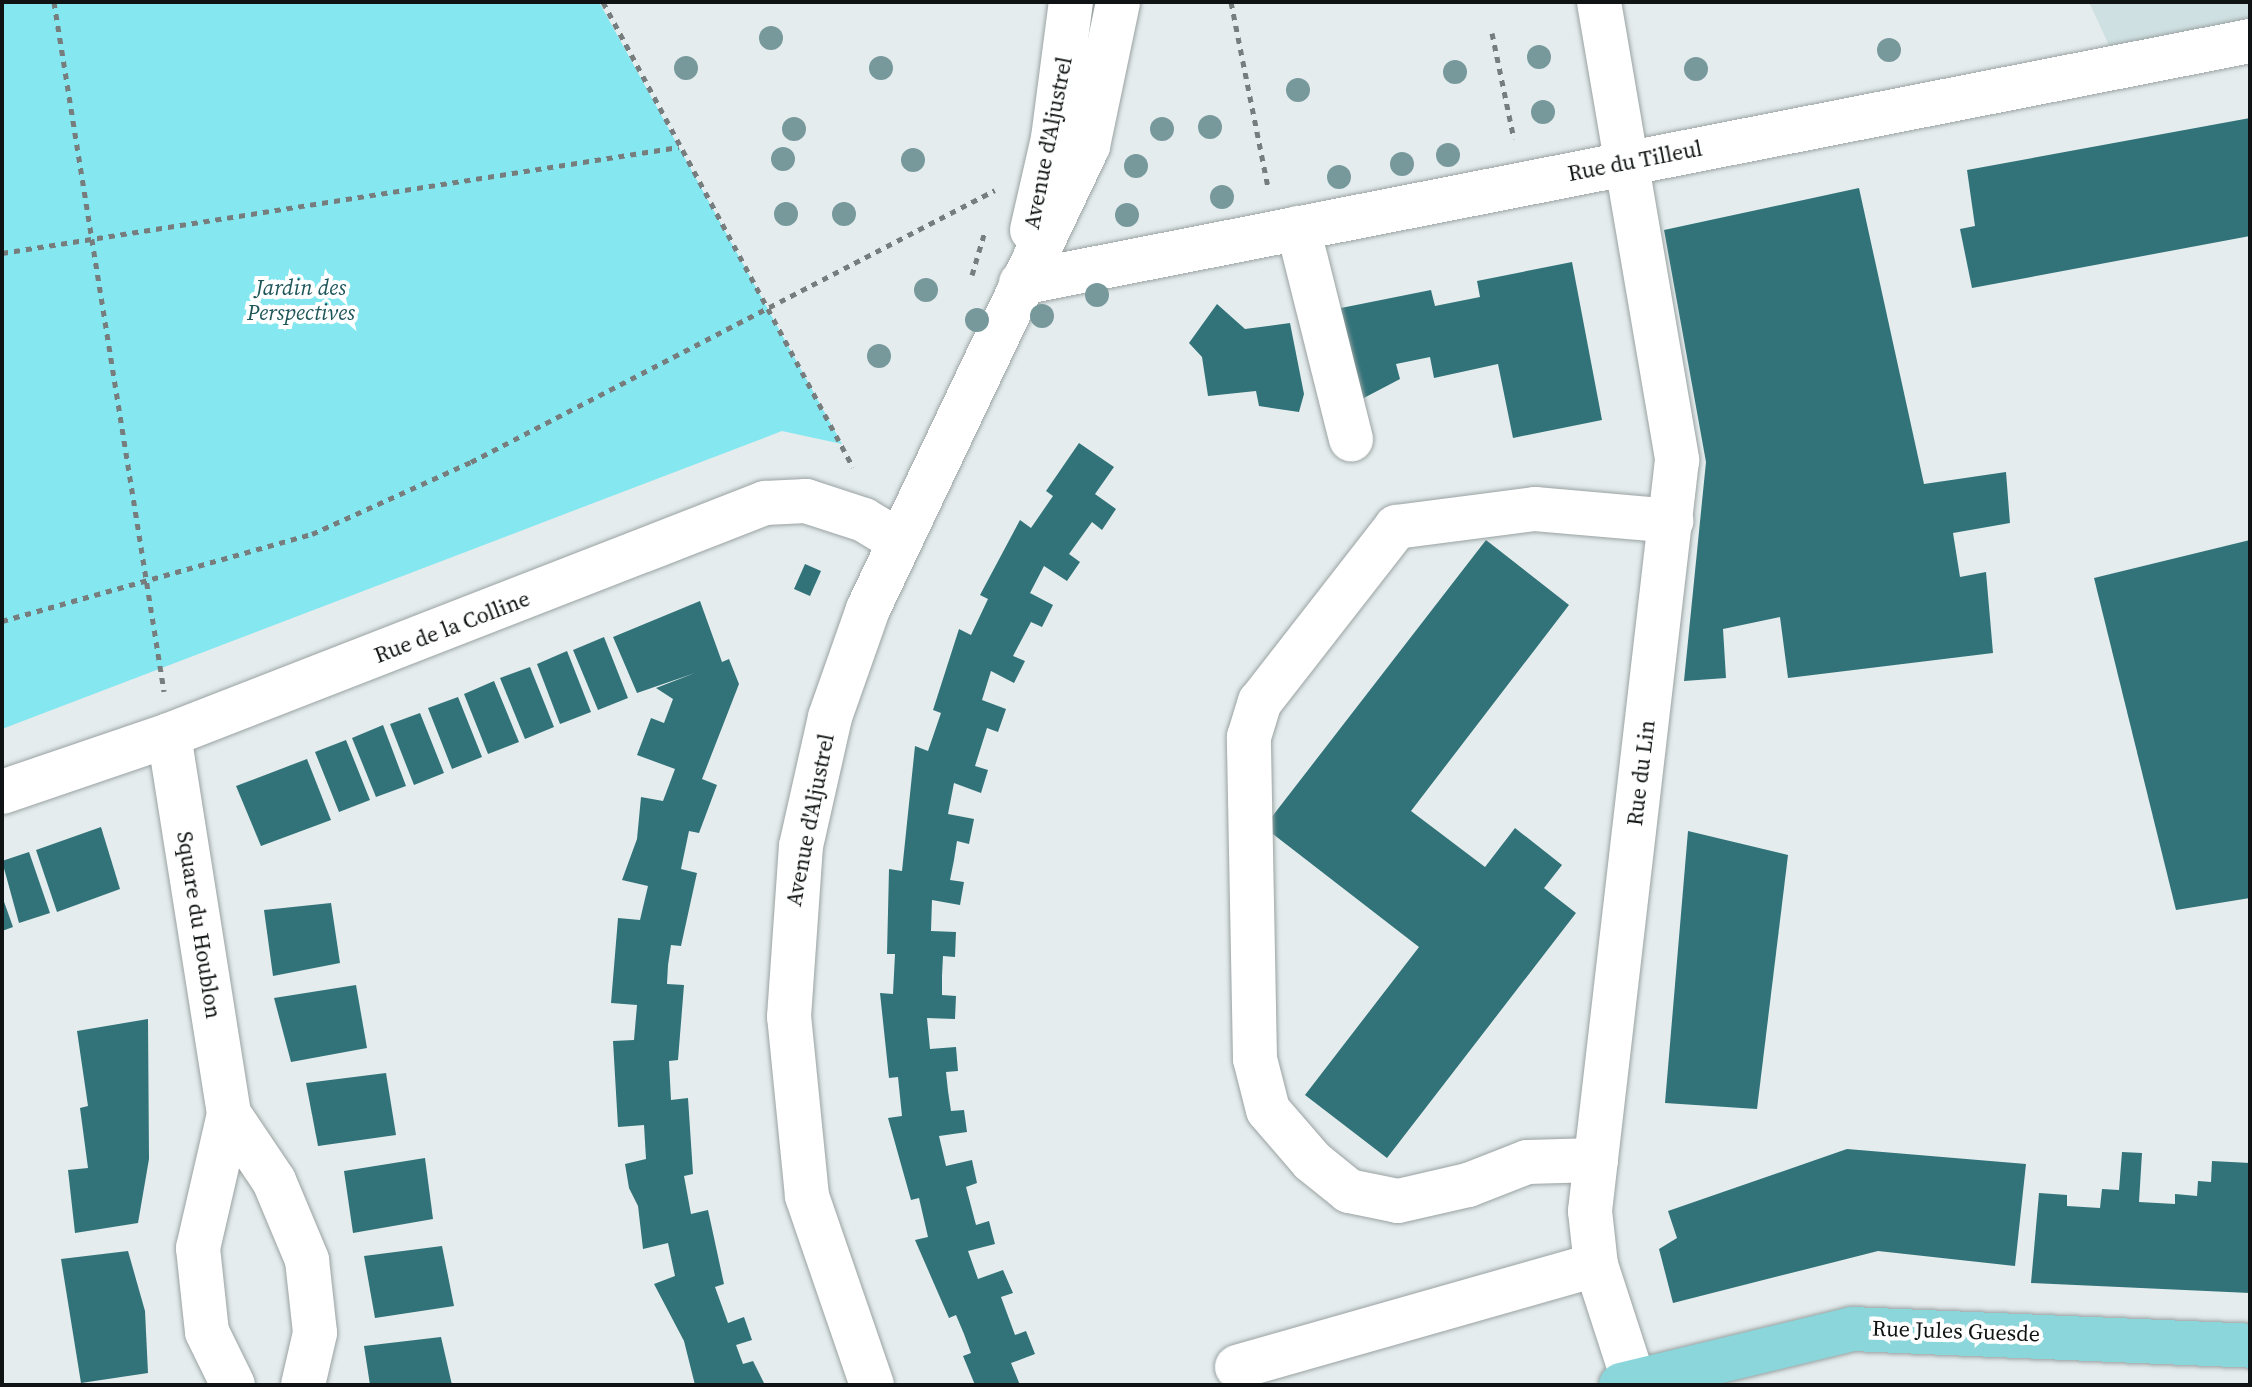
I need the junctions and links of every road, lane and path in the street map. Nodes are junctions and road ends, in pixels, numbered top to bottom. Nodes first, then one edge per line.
1 (54, 2) edge
2 (603, 2) edge
3 (1071, 2) edge
4 (1118, 2) edge
5 (1231, 2) edge
6 (1599, 2) edge
7 (1492, 33) dead end
8 (2250, 41) edge
9 (679, 147) junction
10 (1624, 163) junction
11 (1000, 174) dead end
12 (1523, 183) junction
13 (997, 189) junction
14 (993, 204) dead end
15 (989, 219) dead end
16 (1288, 230) junction
17 (96, 238) junction
18 (2, 253) edge
19 (971, 279) dead end
20 (1021, 283) junction
21 (768, 309) junction
22 (1351, 439) dead end
23 (1671, 521) junction
24 (882, 531) junction
25 (148, 584) junction
26 (2, 621) edge
27 (169, 735) junction
28 (2, 792) edge
29 (229, 1114) junction
30 (1596, 1160) junction
31 (1596, 1265) junction
32 (2250, 1346) edge
33 (1237, 1367) dead end
34 (1630, 1384) edge
35 (233, 1385) edge
36 (303, 1385) edge
37 (872, 1385) edge

1 - 17 path
2 - 9 path
3 - 20 street, Avenue d'Aljustrel
4 - 20 street, Avenue d'Aljustrel
5 - 16 path
6 - 10 street, Rue du Lin
7 - 12 path
8 - 10 street, Rue du Tilleul
9 - 17 path
9 - 21 path
10 - 12 street, Rue du Tilleul
10 - 23 street, Rue du Lin
11 - 13 path
12 - 16 street, Rue du Tilleul
13 - 14 path
13 - 21 path
15 - 19 path
16 - 20 street, Rue du Tilleul
16 - 22 street
17 - 18 path
17 - 25 path
20 - 24 street, Avenue d'Aljustrel
21 - 24 path
21 - 25 path
23 - 30 street, Rue du Lin
23 - 30 street
24 - 27 street, Rue de la Colline
24 - 37 street, Avenue d'Aljustrel
25 - 26 path
25 - 27 path
27 - 28 street, Rue de la Colline
27 - 29 street, Square du Houblon
29 - 35 street, Square du Houblon
29 - 36 street, Square du Houblon
30 - 31 street, Rue du Lin
31 - 33 street
31 - 34 street, Rue du Lin
32 - 34 main road, Rue Jules Guesde

